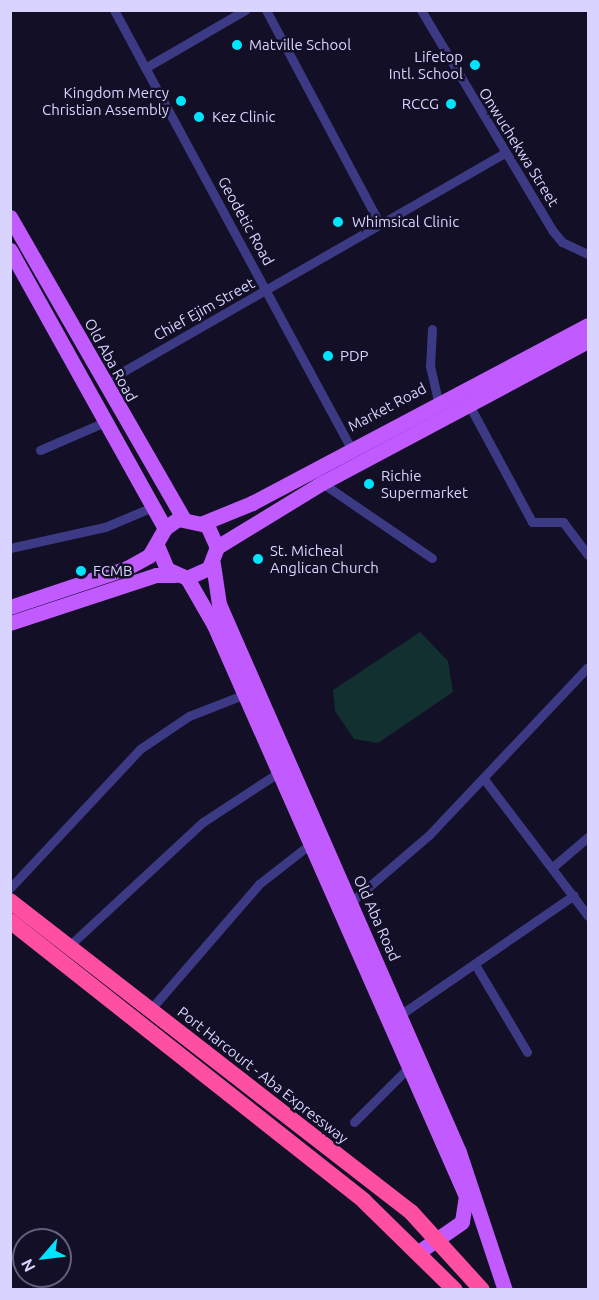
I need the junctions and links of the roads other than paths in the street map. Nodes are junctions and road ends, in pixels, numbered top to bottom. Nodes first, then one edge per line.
1 (114, 10) edge
2 (246, 10) edge
3 (266, 10) edge
4 (421, 10) edge
5 (145, 68) junction
6 (503, 154) junction
7 (10, 217) edge
8 (380, 224) junction
9 (10, 250) edge
10 (588, 254) edge
11 (268, 291) junction
12 (588, 326) edge
13 (432, 329) dead end
14 (588, 341) edge
15 (103, 383) junction
16 (438, 401) junction
17 (468, 403) junction
18 (107, 421) junction
19 (350, 447) junction
20 (40, 450) dead end
21 (322, 483) junction
22 (155, 506) junction
23 (183, 518) junction
24 (203, 523) junction
25 (165, 528) junction
26 (158, 546) junction
27 (217, 547) junction
28 (10, 548) edge
29 (588, 555) edge
30 (432, 558) dead end
31 (213, 564) junction
32 (181, 576) junction
33 (10, 607) edge
34 (10, 623) edge
35 (588, 667) edge
36 (243, 695) junction
37 (278, 773) junction
38 (484, 779) junction
39 (588, 837) edge
40 (309, 845) junction
41 (554, 866) junction
42 (10, 888) edge
43 (574, 895) junction
44 (10, 901) edge
45 (351, 902) junction
46 (585, 902) edge
47 (588, 916) edge
48 (10, 921) edge
49 (70, 945) junction
50 (476, 966) junction
51 (150, 1010) junction
52 (400, 1015) junction
53 (527, 1052) dead end
54 (409, 1067) junction
55 (354, 1122) dead end
56 (438, 1237) junction
57 (420, 1251) junction
58 (455, 1290) edge
59 (482, 1290) edge
60 (505, 1290) edge

1 - 5 street, Geodetic Road
2 - 5 street
3 - 8 street
4 - 6 street, Onwuchekwa Street
5 - 11 street, Geodetic Road
6 - 8 street, Chief Ejim Street
6 - 10 street, Onwuchekwa Street
7 - 15 main road, Old Aba Road
8 - 11 street, Chief Ejim Street
9 - 18 main road
11 - 15 street, Chief Ejim Street
11 - 19 street, Geodetic Road
12 - 16 main road, Market Road
13 - 16 street
14 - 17 main road
15 - 23 main road, Old Aba Road
16 - 19 main road, Market Road
17 - 21 main road
17 - 29 street
18 - 20 street
18 - 22 main road
19 - 24 main road, Market Road
21 - 27 main road
21 - 30 street
22 - 25 main road
22 - 28 street
23 - 24 main road
23 - 25 main road
24 - 27 main road
25 - 26 main road
26 - 32 main road
26 - 33 main road
27 - 31 main road
31 - 32 main road
31 - 45 main road, Old Aba Road
32 - 34 main road
32 - 36 main road
35 - 38 street
36 - 37 main road
36 - 42 street
37 - 40 main road
37 - 49 street
38 - 41 street
38 - 45 street
39 - 41 street
40 - 51 street
40 - 54 main road
41 - 43 street
43 - 46 street
43 - 50 street
44 - 49 highway, Port Harcourt - Aba Expressway
45 - 52 main road, Old Aba Road
46 - 47 street
48 - 57 highway
49 - 51 highway, Port Harcourt - Aba Expressway
50 - 52 street
50 - 53 street
51 - 56 highway, Port Harcourt - Aba Expressway
52 - 60 main road, Old Aba Road
54 - 55 street
54 - 56 main road
56 - 57 main road
56 - 59 highway, Port Harcourt - Aba Expressway
57 - 58 highway

